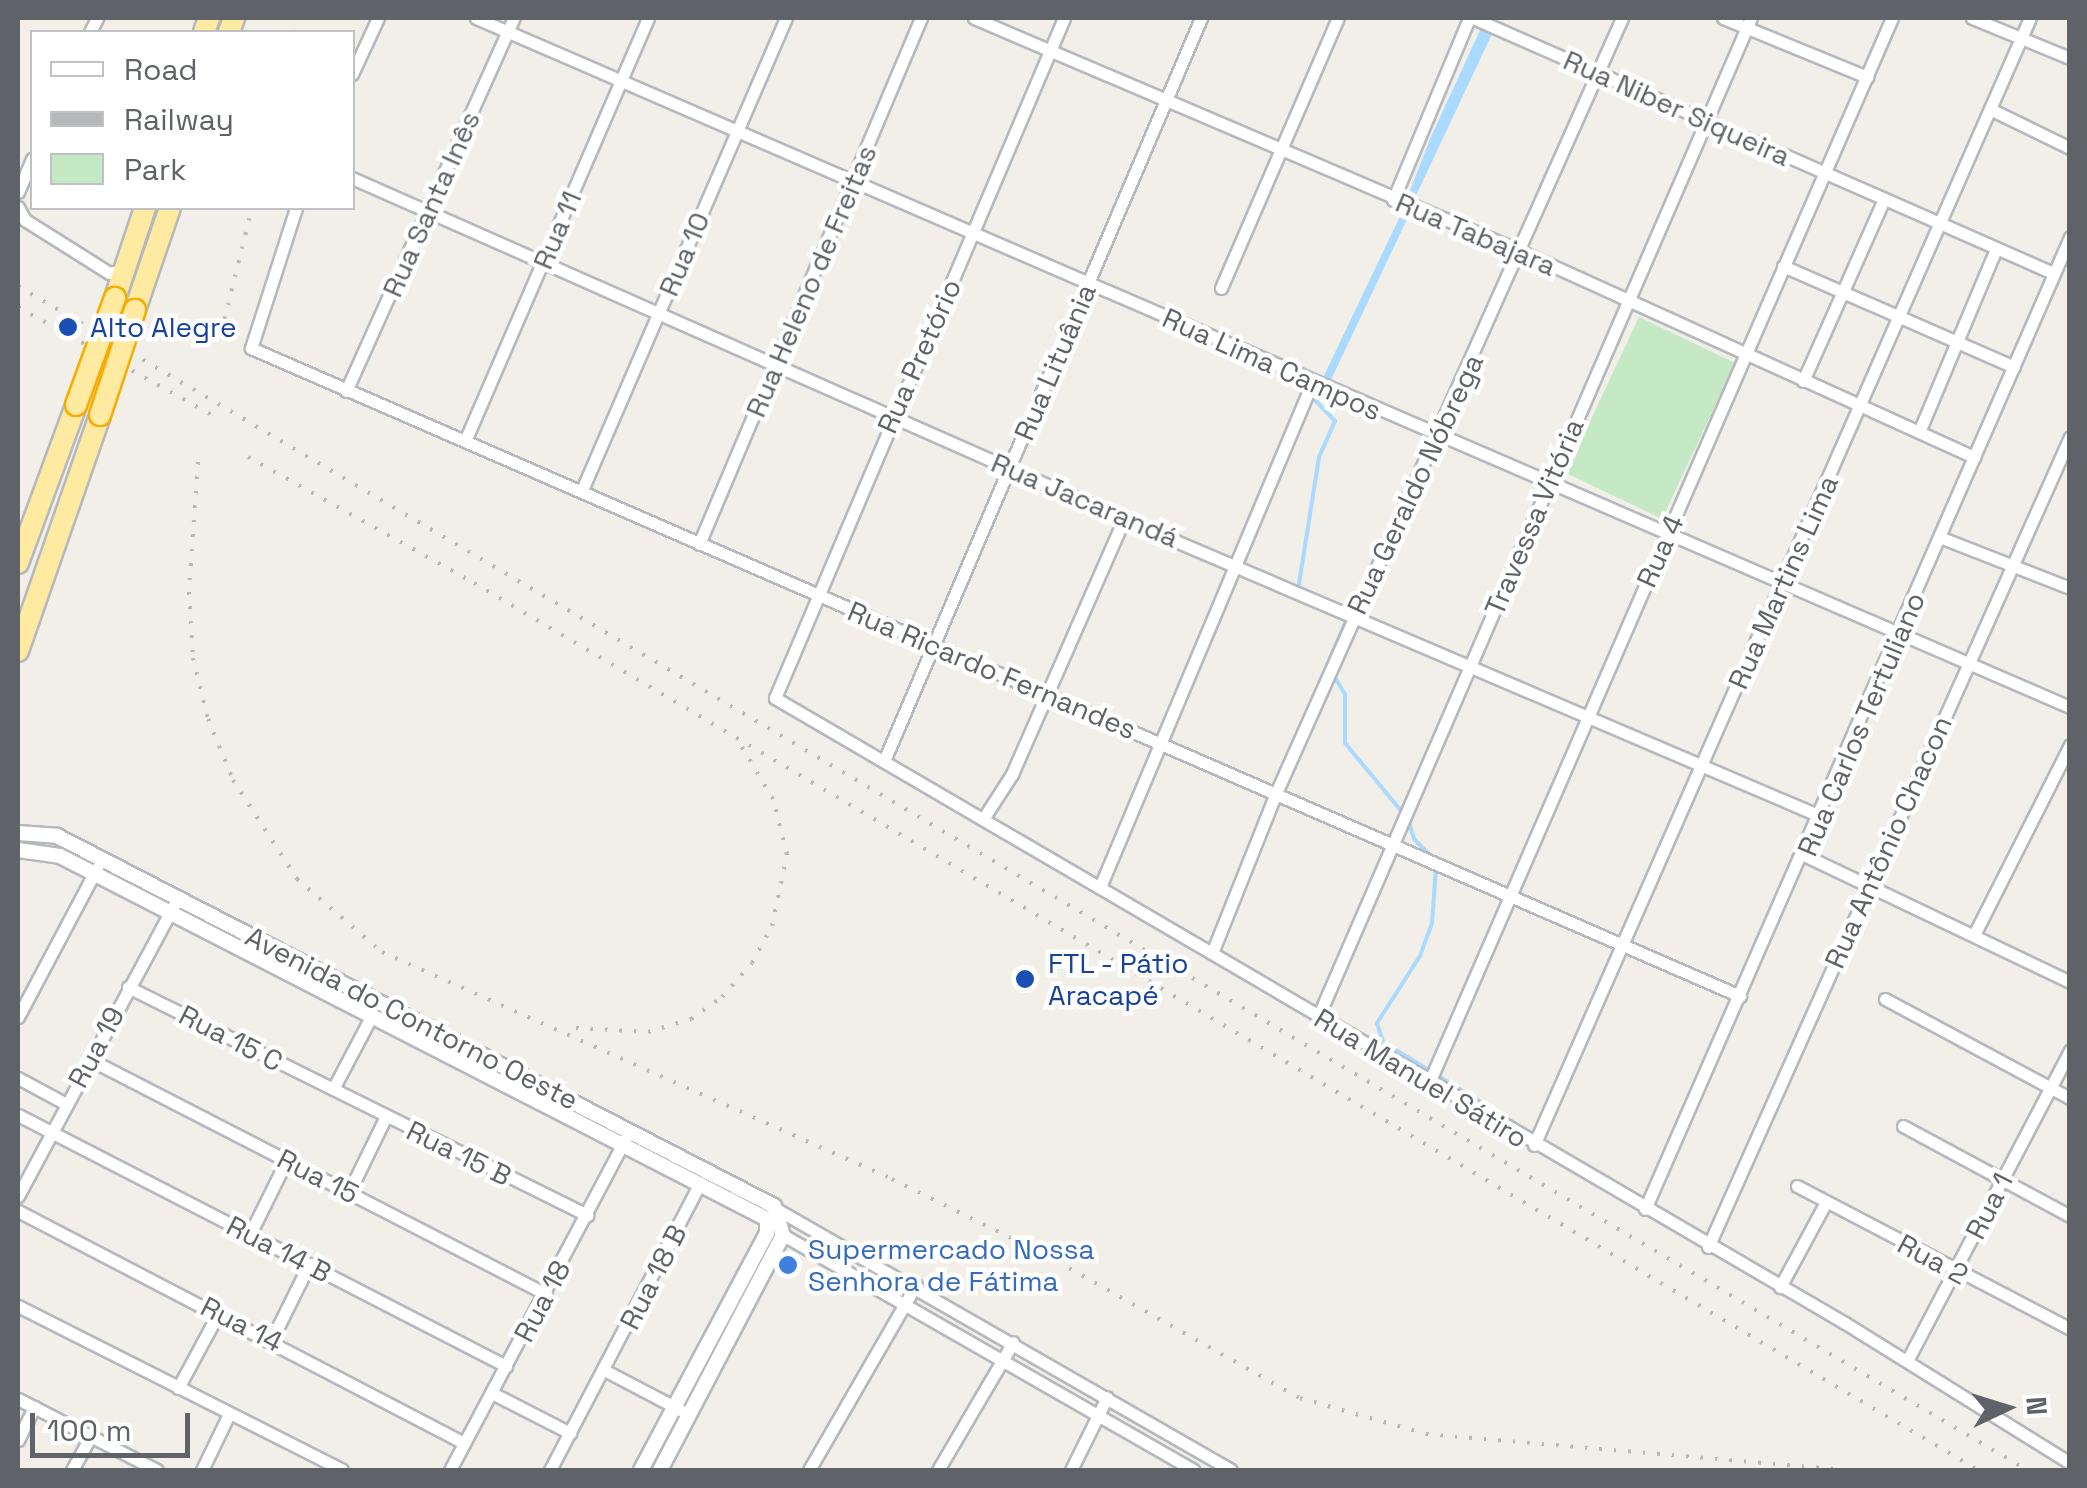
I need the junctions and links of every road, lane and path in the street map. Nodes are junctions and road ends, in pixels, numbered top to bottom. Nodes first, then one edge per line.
1 (378, 18) edge
2 (476, 18) edge
3 (514, 18) edge
4 (648, 18) edge
5 (786, 18) edge
6 (921, 18) edge
7 (974, 18) edge
8 (1064, 18) edge
9 (1201, 18) edge
10 (1338, 18) edge
11 (1471, 18) edge
12 (1622, 18) edge
13 (1723, 18) edge
14 (1892, 18) edge
15 (1972, 18) edge
16 (2030, 18) edge
17 (1749, 23) edge
18 (508, 32) junction
19 (2022, 38) junction
20 (1051, 47) junction
21 (2070, 58) edge
22 (355, 68) edge
23 (1598, 73) junction
24 (1867, 77) junction
25 (621, 80) junction
26 (1166, 96) junction
27 (1990, 110) junction
28 (1710, 122) junction
29 (736, 131) junction
30 (1282, 148) junction
31 (2070, 148) edge
32 (30, 165) edge
33 (1826, 173) junction
34 (355, 179) edge
35 (856, 180) junction
36 (18, 192) edge
37 (1884, 199) junction
38 (1393, 200) junction
39 (18, 207) edge
40 (145, 210) edge
41 (169, 210) edge
42 (295, 210) edge
43 (429, 210) junction
44 (1940, 223) junction
45 (972, 234) junction
46 (2070, 236) edge
47 (1996, 249) junction
48 (1520, 251) junction
49 (542, 263) junction
50 (1783, 266) junction
51 (124, 270) junction
52 (2054, 273) junction
53 (1088, 284) junction
54 (1221, 288) dead end
55 (1841, 292) junction
56 (1630, 301) junction
57 (658, 314) junction
58 (1898, 316) junction
59 (1954, 341) junction
60 (1747, 356) junction
61 (774, 365) junction
62 (2014, 368) junction
63 (1802, 381) junction
64 (1312, 383) junction
65 (346, 390) junction
66 (1860, 406) junction
67 (891, 417) junction
68 (1918, 432) junction
69 (1438, 436) junction
70 (2070, 437) edge
71 (464, 441) junction
72 (1974, 457) junction
73 (1010, 468) junction
74 (1548, 484) junction
75 (582, 490) junction
76 (1124, 520) junction
77 (1666, 537) junction
78 (1942, 538) junction
79 (699, 544) junction
80 (18, 562) edge
81 (1237, 564) junction
82 (2015, 566) junction
83 (1780, 585) junction
84 (2070, 588) edge
85 (817, 596) junction
86 (1354, 616) junction
87 (1900, 634) junction
88 (934, 643) junction
89 (18, 650) edge
90 (1470, 666) junction
91 (1968, 666) junction
92 (1044, 693) junction
93 (773, 694) joint
94 (2070, 707) edge
95 (1587, 716) junction
96 (1160, 742) junction
97 (2070, 745) edge
98 (884, 761) junction
99 (1704, 765) junction
100 (1276, 793) junction
101 (1820, 816) junction
102 (984, 819) junction
103 (18, 833) edge
104 (1394, 845) junction
105 (18, 850) edge
106 (1804, 856) junction
107 (98, 866) junction
108 (1867, 886) junction
109 (1100, 887) junction
110 (1509, 899) junction
111 (173, 906) junction
112 (1974, 935) junction
113 (1624, 945) junction
114 (1212, 953) junction
115 (2070, 982) edge
116 (325, 984) junction
117 (128, 987) junction
118 (1740, 996) junction
119 (1885, 999) dead end
120 (18, 1017) edge
121 (371, 1017) junction
122 (1318, 1017) junction
123 (2070, 1050) edge
124 (485, 1056) junction
125 (89, 1060) junction
126 (510, 1068) junction
127 (478, 1071) junction
128 (18, 1078) edge
129 (502, 1083) junction
130 (1428, 1084) junction
131 (2050, 1088) junction
132 (332, 1089) junction
133 (2070, 1098) edge
134 (66, 1104) junction
135 (18, 1115) edge
136 (386, 1116) junction
137 (1903, 1126) dead end
138 (50, 1133) junction
139 (627, 1137) junction
140 (1534, 1145) junction
141 (286, 1161) junction
142 (2002, 1181) junction
143 (700, 1183) junction
144 (1797, 1186) dead end
145 (349, 1192) junction
146 (18, 1196) edge
147 (1826, 1202) junction
148 (1645, 1209) junction
149 (18, 1210) edge
150 (778, 1210) junction
151 (587, 1215) junction
152 (2070, 1216) edge
153 (250, 1234) junction
154 (783, 1235) junction
155 (1708, 1247) junction
156 (855, 1252) junction
157 (309, 1264) junction
158 (879, 1265) junction
159 (845, 1269) junction
160 (1956, 1271) junction
161 (869, 1282) junction
162 (916, 1285) junction
163 (1780, 1287) junction
164 (546, 1294) junction
165 (906, 1303) junction
166 (18, 1306) edge
167 (218, 1312) junction
168 (2070, 1330) edge
169 (272, 1339) junction
170 (1013, 1342) junction
171 (1003, 1359) junction
172 (1908, 1361) junction
173 (506, 1366) junction
174 (606, 1371) junction
175 (178, 1388) junction
176 (492, 1392) junction
177 (1106, 1397) junction
178 (18, 1398) edge
179 (674, 1406) junction
180 (34, 1407) junction
181 (229, 1414) junction
182 (688, 1414) junction
183 (1100, 1416) junction
184 (570, 1434) junction
185 (90, 1436) junction
186 (18, 1440) edge
187 (464, 1442) junction
188 (2070, 1463) edge
189 (72, 1470) edge
190 (157, 1470) edge
191 (202, 1470) edge
192 (342, 1470) edge
193 (450, 1470) edge
194 (550, 1470) edge
195 (641, 1470) edge
196 (660, 1470) edge
197 (809, 1470) edge
198 (938, 1470) edge
199 (1071, 1470) edge
200 (1194, 1470) edge
201 (1230, 1470) edge

1 - 22 street
2 - 18 street, Rua Lima Campos
3 - 18 street, Rua Santa Inês
4 - 25 street, Rua 11
5 - 29 street, Rua 10
6 - 35 street, Rua Heleno de Freitas
7 - 20 street, Rua Tabajara
8 - 20 street, Rua Pretório
9 - 26 street, Rua Lituânia
10 - 30 street
11 - 23 street, Rua Niber Siqueira
11 - 38 street
12 - 23 street, Rua Geraldo Nóbrega
13 - 17 street
14 - 24 street, Rua 4
15 - 19 street
16 - 19 street, Rua Martins Lima
17 - 24 street
17 - 28 street, Travessa Vitória
18 - 25 street, Rua Lima Campos
18 - 43 street, Rua Santa Inês
19 - 21 street
19 - 27 street, Rua Martins Lima
20 - 26 street, Rua Tabajara
20 - 45 street, Rua Pretório
23 - 28 street, Rua Niber Siqueira
23 - 48 street, Rua Geraldo Nóbrega
24 - 33 street, Rua 4
25 - 29 street, Rua Lima Campos
25 - 49 street, Rua 11
26 - 30 street, Rua Tabajara
26 - 53 street, Rua Lituânia
27 - 31 street
27 - 44 street, Rua Martins Lima
28 - 33 street, Rua Niber Siqueira
28 - 56 street, Travessa Vitória
29 - 35 street, Rua Lima Campos
29 - 57 street, Rua 10
30 - 38 street, Rua Tabajara
30 - 54 street
32 - 36 street
33 - 37 street, Rua Niber Siqueira
33 - 50 street, Rua 4
34 - 43 street, Rua Jacarandá
35 - 45 street, Rua Lima Campos
35 - 61 street, Rua Heleno de Freitas
37 - 44 street, Rua Niber Siqueira
37 - 55 street
38 - 48 street, Rua Tabajara
39 - 51 street
40 - 51 highway
41 - 89 highway, bridge
42 - 65 street, Rua Ricardo Fernandes
43 - 49 street, Rua Jacarandá
43 - 65 street, Rua Santa Inês
44 - 47 street, Rua Niber Siqueira
44 - 58 street, Rua Martins Lima
45 - 53 street, Rua Lima Campos
45 - 67 street, Rua Pretório
46 - 52 street, Rua Carlos Tertuliano
47 - 52 street, Rua Niber Siqueira
47 - 59 street
48 - 56 street, Rua Tabajara
48 - 69 street, Rua Geraldo Nóbrega
49 - 57 street, Rua Jacarandá
49 - 71 street, Rua 11
50 - 55 street
50 - 60 street, Rua 4
51 - 80 highway, bridge
52 - 62 street, Rua Carlos Tertuliano
53 - 64 street, Rua Lima Campos
53 - 73 street, Rua Lituânia
55 - 58 street
55 - 63 street
56 - 60 street, Rua Tabajara
56 - 74 street, Travessa Vitória
57 - 61 street, Rua Jacarandá
57 - 75 street, Rua 10
58 - 59 street
58 - 66 street, Rua Martins Lima
59 - 62 street
59 - 68 street
60 - 63 street, Rua Tabajara
60 - 77 street, Rua 4
61 - 67 street, Rua Jacarandá
61 - 79 street, Rua Heleno de Freitas
62 - 72 street, Rua Carlos Tertuliano
63 - 66 street, Rua Tabajara
64 - 69 street, Rua Lima Campos
64 - 81 street
65 - 71 street, Rua Ricardo Fernandes
66 - 68 street, Rua Tabajara
66 - 83 street, Rua Martins Lima
67 - 73 street, Rua Jacarandá
67 - 85 street, Rua Pretório
68 - 72 street, Rua Tabajara
69 - 74 street, Rua Lima Campos
69 - 86 street, Rua Geraldo Nóbrega
70 - 82 street, Rua Antônio Chacon
71 - 75 street, Rua Ricardo Fernandes
72 - 78 street, Rua Carlos Tertuliano
73 - 76 street, Rua Jacarandá
73 - 88 street, Rua Lituânia
74 - 77 street, Rua Lima Campos
74 - 90 street, Travessa Vitória
75 - 79 street, Rua Ricardo Fernandes
76 - 81 street, Rua Jacarandá
76 - 92 street
77 - 83 street, Rua Lima Campos
77 - 95 street, Rua 4
78 - 82 street
78 - 87 street, Rua Carlos Tertuliano
79 - 85 street, Rua Ricardo Fernandes
81 - 86 street, Rua Jacarandá
81 - 96 street
82 - 84 street
82 - 91 street, Rua Antônio Chacon
83 - 87 street, Rua Lima Campos
83 - 99 street, Rua Martins Lima
85 - 88 street, Rua Ricardo Fernandes
85 - 93 street, Rua Pretório
86 - 90 street, Rua Jacarandá
86 - 100 street, Rua Geraldo Nóbrega
87 - 91 street, Rua Lima Campos
87 - 101 street, Rua Carlos Tertuliano
88 - 92 street, Rua Ricardo Fernandes
88 - 98 street, Rua Lituânia
90 - 95 street, Rua Jacarandá
90 - 104 street, Travessa Vitória
91 - 94 street, Rua Lima Campos
91 - 108 street, Rua Antônio Chacon
92 - 96 street, Rua Ricardo Fernandes
92 - 102 street
93 - 98 street, Rua Manuel Sátiro
95 - 99 street, Rua Jacarandá
95 - 110 street, Rua 4
96 - 100 street, Rua Ricardo Fernandes
96 - 109 street
97 - 112 street
98 - 102 street, Rua Manuel Sátiro
99 - 101 street, Rua Jacarandá
99 - 113 street, Rua Martins Lima
100 - 104 street, Rua Ricardo Fernandes
100 - 114 street, Rua Geraldo Nóbrega
101 - 106 street, Rua Carlos Tertuliano
102 - 109 street, Rua Manuel Sátiro
103 - 107 street, Avenida do Contorno Oeste
104 - 110 street, Rua Ricardo Fernandes
104 - 122 street, Travessa Vitória
105 - 107 street, Avenida do Contorno Oeste
106 - 108 street
106 - 118 street, Rua Carlos Tertuliano
107 - 111 street, Avenida do Contorno Oeste
107 - 120 street
108 - 112 street
108 - 155 street, Rua Antônio Chacon
109 - 114 street, Rua Manuel Sátiro
110 - 113 street, Rua Ricardo Fernandes
110 - 130 street, Rua 4
111 - 116 street, Avenida do Contorno Oeste
111 - 117 street, Rua 19
112 - 115 street
113 - 118 street, Rua Ricardo Fernandes
113 - 140 street, Rua Martins Lima
114 - 122 street, Rua Manuel Sátiro
116 - 121 street, Avenida do Contorno Oeste
116 - 124 street, Avenida do Contorno Oeste
117 - 125 street, Rua 19
117 - 132 street, Rua 15 C
118 - 148 street, Rua Carlos Tertuliano
119 - 131 street
121 - 127 street, Avenida do Contorno Oeste
121 - 132 street
122 - 130 street, Rua Manuel Sátiro
123 - 131 street, Rua 1
124 - 126 street, Avenida do Contorno Oeste
124 - 127 street
125 - 134 street, Rua 19
125 - 141 street, Rua 15
126 - 129 street
126 - 139 street, Avenida do Contorno Oeste
127 - 129 street, Avenida do Contorno Oeste
128 - 134 street
129 - 139 street, Avenida do Contorno Oeste
130 - 140 street, Rua Manuel Sátiro
131 - 133 street
131 - 142 street, Rua 1
132 - 136 street, Rua 15 B
134 - 138 street, Rua 19
135 - 138 street, Rua 14 B
136 - 145 street
136 - 151 street, Rua 15 B
137 - 142 street
138 - 146 street, Rua 19
138 - 153 street, Rua 14 B
139 - 143 street, Avenida do Contorno Oeste
139 - 150 street, Avenida do Contorno Oeste
139 - 151 street, Rua 18
140 - 148 street, Rua Manuel Sátiro
141 - 145 street, Rua 15
141 - 153 street
142 - 152 street
142 - 160 street, Rua 1
143 - 174 street, Rua 18 B
143 - 179 street, Avenida do Contorno Oeste
144 - 147 street, Rua 2
145 - 164 street, Rua 15
147 - 160 street, Rua 2
147 - 163 street
148 - 155 street, Rua Manuel Sátiro
149 - 167 street, Rua 14
150 - 154 street
150 - 156 street
151 - 164 street, Rua 18
153 - 157 street, Rua 14 B
154 - 159 street
154 - 182 street
155 - 163 street, Rua Manuel Sátiro
156 - 158 street
156 - 159 street
157 - 169 street
157 - 173 street, Rua 14 B
158 - 161 street
158 - 162 street
159 - 161 street
160 - 168 street, Rua 2
160 - 172 street, Rua 1
161 - 165 street
162 - 165 street
162 - 170 street
163 - 172 street, Rua Manuel Sátiro
164 - 173 street, Rua 18
165 - 171 street
165 - 197 street
166 - 175 street
167 - 169 street, Rua 14
167 - 175 street
169 - 187 street, Rua 14
170 - 171 street
170 - 177 street
171 - 183 street
171 - 198 street
172 - 188 street, Rua Manuel Sátiro
173 - 176 street, Rua 18
174 - 179 street
174 - 184 street, Rua 18 B
175 - 181 street
176 - 184 street
176 - 187 street, Rua 18
177 - 183 street
177 - 201 street
178 - 180 street
179 - 182 street
179 - 195 street
180 - 185 street
180 - 186 street
181 - 191 street
181 - 192 street
182 - 196 street
183 - 199 street
183 - 200 street
184 - 194 street, Rua 18 B
185 - 189 street
185 - 190 street
187 - 193 street, Rua 18

